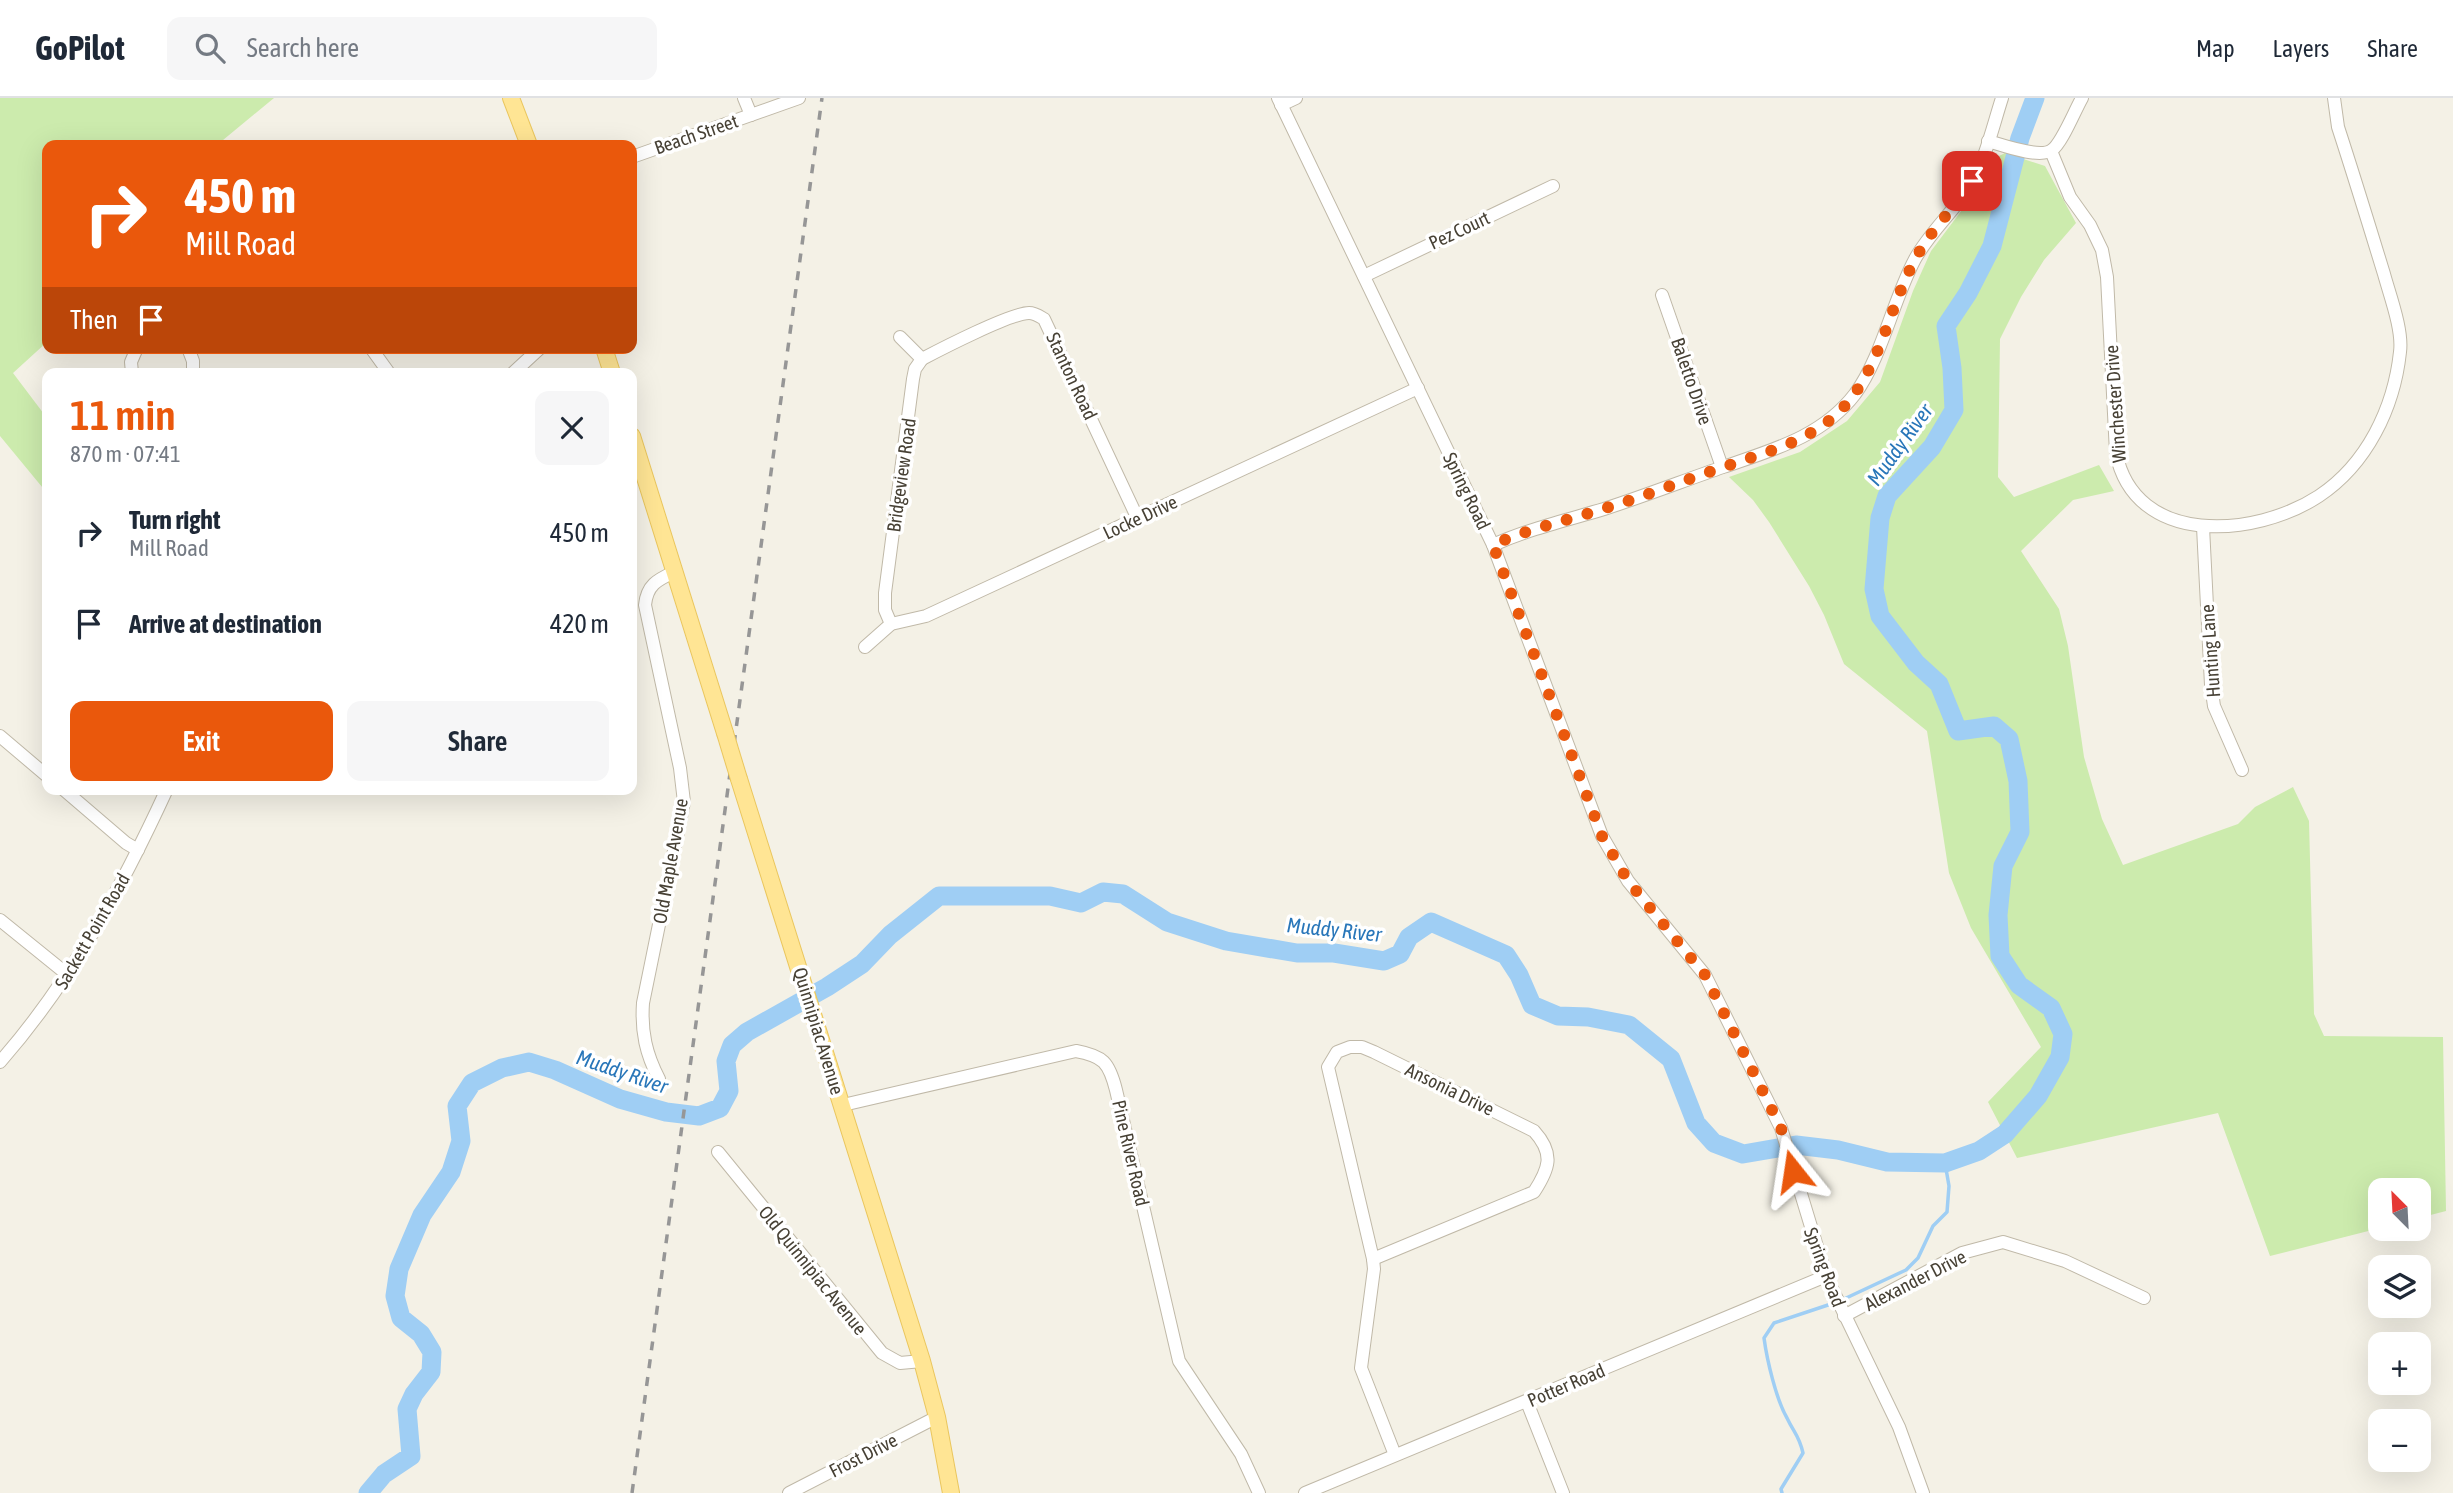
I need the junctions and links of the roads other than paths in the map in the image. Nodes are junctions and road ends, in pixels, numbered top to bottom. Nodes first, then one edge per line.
1 (511, 98) edge
2 (744, 98) edge
3 (799, 98) edge
4 (1296, 98) edge
5 (2003, 98) edge
6 (2082, 98) edge
7 (2334, 98) edge
8 (1280, 101) edge
9 (751, 115) junction
10 (527, 140) edge
11 (1988, 141) junction
12 (2052, 151) junction
13 (637, 155) edge
14 (1553, 186) dead end
15 (1364, 276) junction
16 (1662, 295) dead end
17 (900, 337) dead end
18 (534, 354) edge
19 (922, 359) junction
20 (518, 368) edge
21 (1418, 388) junction
22 (637, 452) edge
23 (1722, 467) junction
24 (1138, 517) junction
25 (2203, 527) junction
26 (1493, 545) junction
27 (674, 572) junction
28 (891, 624) junction
29 (864, 647) dead end
30 (0, 736) edge
31 (2242, 769) dead end
32 (42, 772) edge
33 (70, 795) edge
34 (164, 795) edge
35 (138, 850) junction
36 (0, 920) edge
37 (68, 975) junction
38 (0, 1062) edge
39 (659, 1080) dead end
40 (843, 1105) junction
41 (718, 1152) dead end
42 (1373, 1259) junction
43 (1826, 1276) junction
44 (2144, 1298) dead end
45 (1844, 1316) junction
46 (922, 1361) junction
47 (1527, 1402) junction
48 (937, 1417) junction
49 (1395, 1455) junction
50 (1330, 1488) edge
51 (789, 1493) edge
52 (951, 1493) edge
53 (1259, 1493) edge
54 (1305, 1493) edge
55 (1563, 1493) edge
56 (1923, 1493) edge

1 - 10 main road
2 - 9 street
3 - 9 street, Beach Street
4 - 8 street
5 - 11 street
6 - 12 street
7 - 25 street, Winchester Drive
8 - 15 street, Spring Road
9 - 13 street, Beach Street
11 - 12 street
11 - 23 street
12 - 25 street, Winchester Drive
14 - 15 street, Pez Court
15 - 21 street, Spring Road
16 - 23 street, Baletto Drive
17 - 19 street
18 - 20 street
19 - 24 street, Stanton Road
19 - 28 street, Bridgeview Road
21 - 24 street, Locke Drive
21 - 26 street, Spring Road
22 - 27 main road, Quinnipiac Avenue
23 - 26 street
24 - 28 street, Locke Drive
25 - 31 street, Hunting Lane
26 - 43 street, Spring Road
27 - 39 street, Old Maple Avenue
27 - 40 main road, Quinnipiac Avenue, bridge
28 - 29 street, Locke Drive
30 - 32 street
33 - 35 street
34 - 35 street, Sackett Point Road
35 - 37 street, Sackett Point Road
36 - 37 street
37 - 38 street, Sackett Point Road
40 - 46 main road, Quinnipiac Avenue
40 - 53 street, Pine River Road
41 - 46 street, Old Quinnipiac Avenue
42 - 42 street, Ansonia Drive
42 - 49 street, Ansonia Drive
43 - 45 street, Spring Road
43 - 47 street, Potter Road
44 - 45 street, Alexander Drive
45 - 56 street, Spring Road
46 - 48 main road, Quinnipiac Avenue
47 - 49 street, Potter Road
47 - 55 street
48 - 51 street, Frost Drive
48 - 52 main road, Quinnipiac Avenue
49 - 50 street, Potter Road
50 - 54 street, Potter Road

